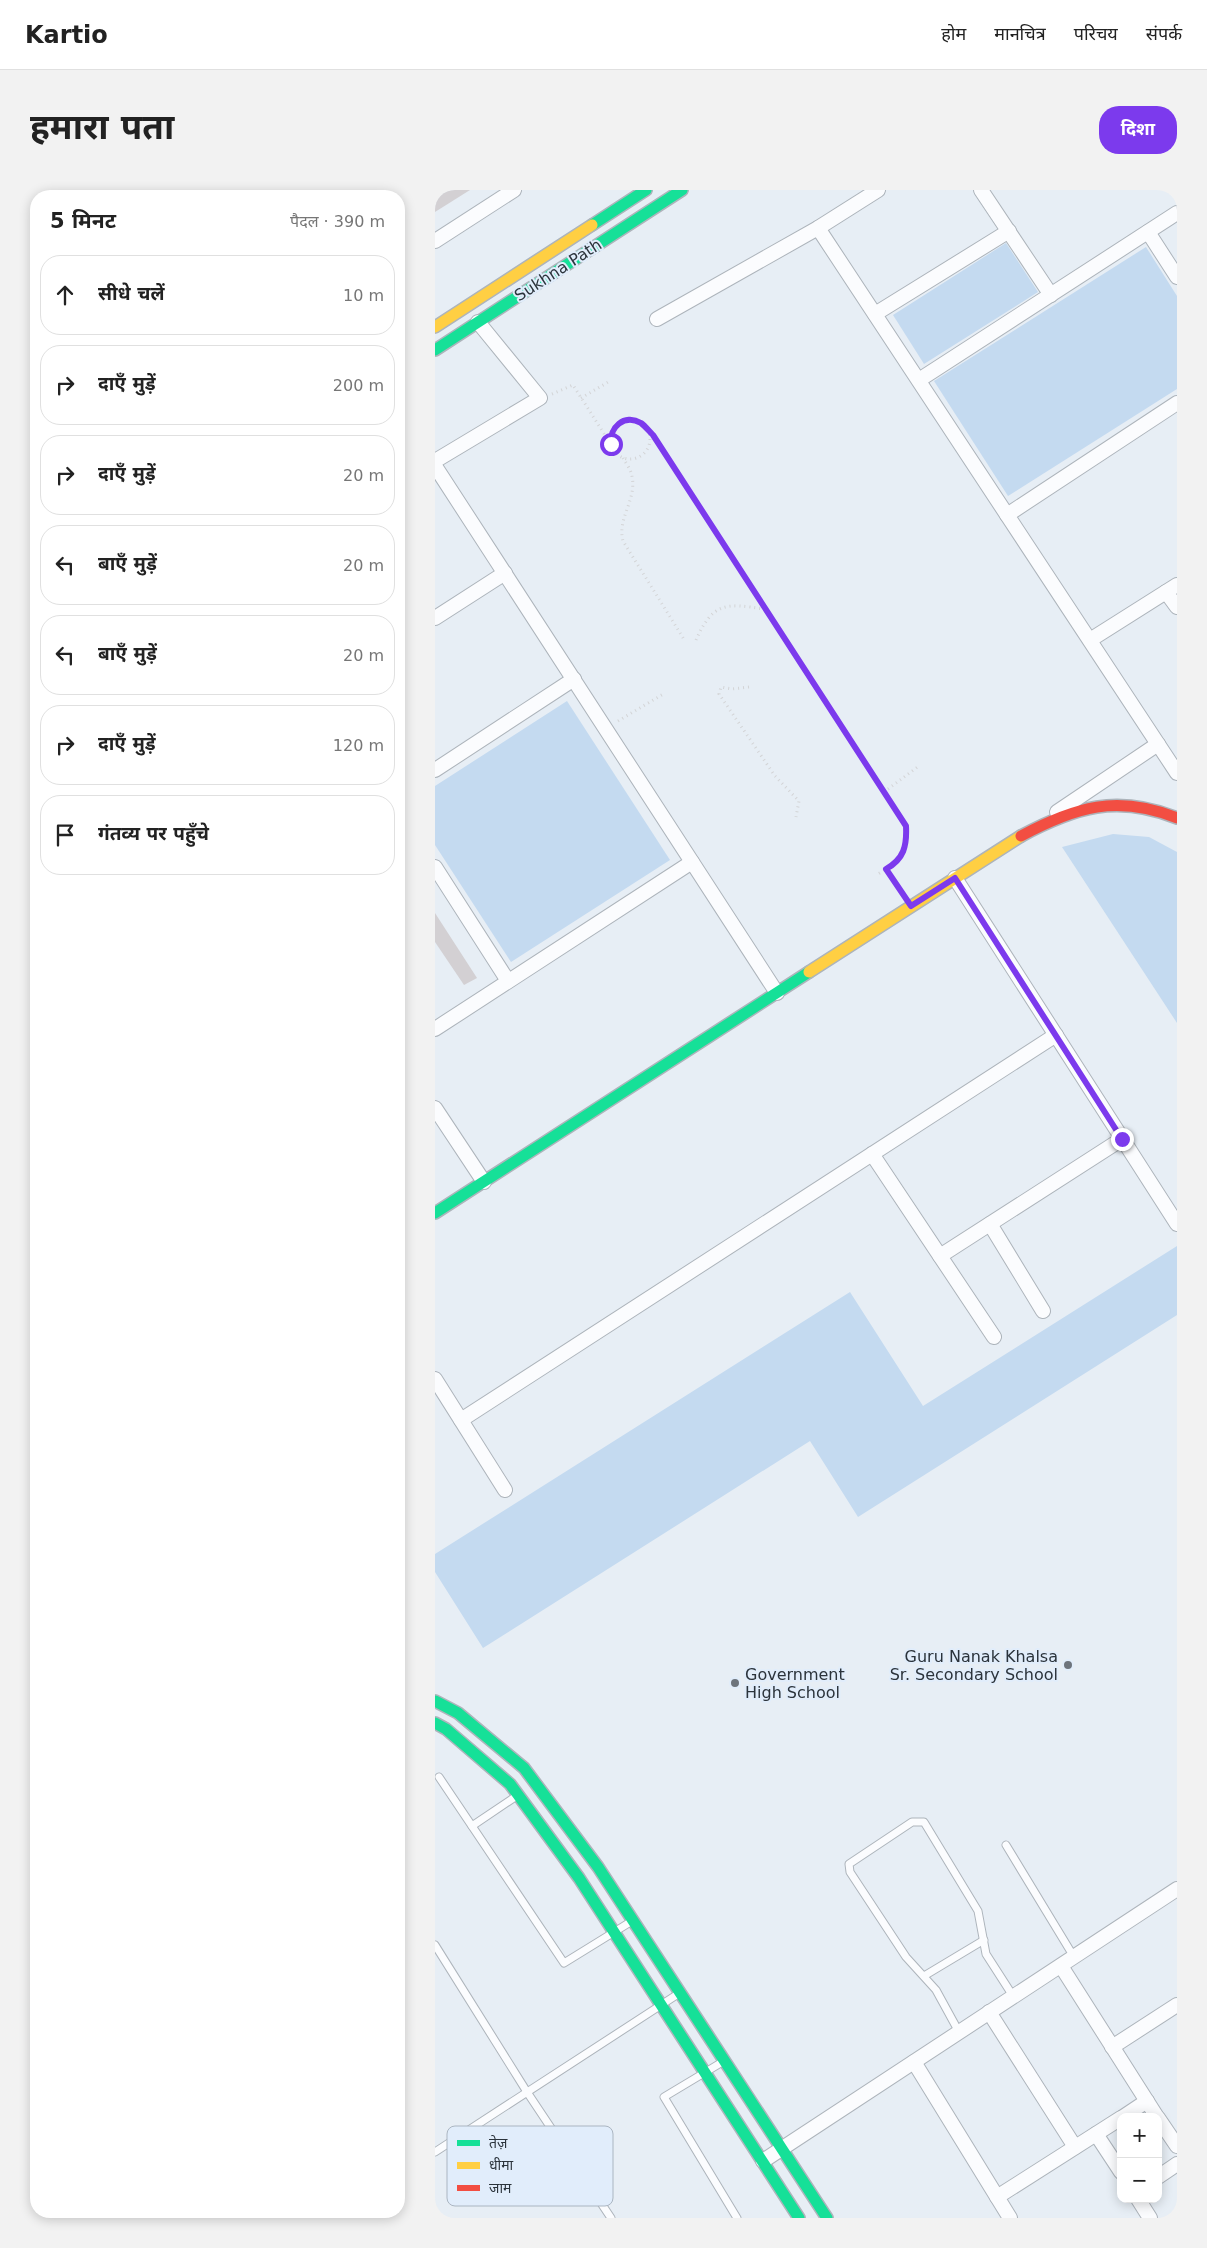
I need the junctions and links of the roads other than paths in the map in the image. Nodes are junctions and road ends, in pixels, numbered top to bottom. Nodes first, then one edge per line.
1 (514, 190) edge
2 (646, 190) edge
3 (682, 190) edge
4 (878, 190) edge
5 (981, 190) edge
6 (1177, 213) edge
7 (818, 228) junction
8 (1009, 231) junction
9 (1148, 232) junction
10 (435, 241) edge
11 (1177, 277) edge
12 (1051, 295) junction
13 (875, 314) junction
14 (657, 319) dead end
15 (478, 322) junction
16 (435, 327) edge
17 (435, 350) edge
18 (919, 380) junction
19 (1177, 403) edge
20 (435, 461) edge
21 (435, 466) edge
22 (1007, 515) junction
23 (505, 574) junction
24 (1172, 588) edge
25 (1177, 607) edge
26 (435, 618) edge
27 (1089, 640) junction
28 (574, 679) junction
29 (1158, 744) junction
30 (435, 770) edge
31 (1177, 773) edge
32 (1177, 818) edge
33 (1014, 840) junction
34 (692, 862) junction
35 (435, 867) edge
36 (955, 878) junction
37 (508, 981) junction
38 (777, 993) junction
39 (435, 1029) edge
40 (1056, 1035) junction
41 (435, 1108) edge
42 (1122, 1139) junction
43 (872, 1154) junction
44 (484, 1182) junction
45 (435, 1213) edge
46 (990, 1224) junction
47 (1177, 1224) edge
48 (940, 1256) junction
49 (1043, 1311) dead end
50 (994, 1337) dead end
51 (435, 1379) edge
52 (461, 1420) junction
53 (505, 1490) dead end
54 (435, 1701) edge
55 (435, 1723) edge
56 (439, 1777) dead end
57 (518, 1795) junction
58 (471, 1826) junction
59 (1006, 1844) dead end
60 (1177, 1889) edge
61 (633, 1920) junction
62 (614, 1932) junction
63 (984, 1940) junction
64 (435, 1945) edge
65 (1074, 1956) junction
66 (1061, 1966) junction
67 (924, 1976) junction
68 (680, 1993) junction
69 (1013, 1996) junction
70 (661, 2005) junction
71 (1177, 2006) edge
72 (989, 2012) junction
73 (959, 2032) junction
74 (1112, 2047) junction
75 (724, 2061) junction
76 (914, 2062) junction
77 (705, 2072) junction
78 (527, 2092) junction
79 (1147, 2101) junction
80 (1128, 2113) edge
81 (1155, 2113) edge
82 (1117, 2120) edge
83 (1162, 2123) edge
84 (475, 2126) edge
85 (550, 2126) edge
86 (1096, 2134) junction
87 (447, 2144) edge
88 (1177, 2146) edge
89 (1075, 2147) junction
90 (782, 2148) junction
91 (435, 2152) edge
92 (763, 2161) junction
93 (1177, 2164) edge
94 (1117, 2166) edge
95 (1162, 2174) edge
96 (997, 2197) junction
97 (1141, 2203) edge
98 (603, 2206) edge
99 (611, 2218) edge
100 (737, 2218) edge
101 (799, 2218) edge
102 (827, 2218) edge
103 (1010, 2218) edge
104 (1150, 2218) edge

1 - 10 street
2 - 16 street, Sukhna Path
3 - 15 street, Sukhna Path
4 - 7 street
5 - 8 street
6 - 9 street
7 - 13 street
7 - 14 street
8 - 12 street
8 - 13 street
9 - 11 street
9 - 12 street
12 - 18 street
13 - 18 street
15 - 17 street, Sukhna Path
15 - 20 street
18 - 22 street
19 - 22 street
21 - 23 street
22 - 27 street
23 - 26 street
23 - 28 street
24 - 25 street
24 - 27 street
27 - 29 street
28 - 30 street
28 - 34 street
29 - 31 street
29 - 33 street
32 - 33 street
33 - 36 street
34 - 37 street
34 - 38 street
35 - 37 street
36 - 38 street
36 - 40 street
37 - 39 street
38 - 44 street
40 - 42 street
40 - 43 street
41 - 44 street
42 - 46 street
42 - 47 street
43 - 48 street
43 - 52 street
44 - 45 street
46 - 48 street
46 - 49 street
48 - 50 street
51 - 52 street
52 - 53 street
54 - 61 street
55 - 57 street
56 - 58 lane
57 - 58 lane
57 - 62 street
58 - 62 lane
59 - 65 lane
60 - 65 street
61 - 62 lane
61 - 68 street
62 - 70 street
63 - 67 lane
63 - 67 lane
63 - 69 lane
64 - 78 lane
65 - 66 street
66 - 69 street
66 - 74 street
67 - 73 lane
68 - 70 lane
68 - 75 street
69 - 72 street
70 - 77 street
70 - 78 lane
71 - 74 street
72 - 73 street
72 - 89 street
73 - 76 street
74 - 79 street
75 - 77 lane
75 - 90 street
76 - 90 street
76 - 96 street
77 - 92 street
77 - 100 lane
78 - 84 lane
78 - 85 lane
79 - 80 street
79 - 81 street
82 - 86 street
83 - 88 street
86 - 89 street
86 - 94 street
87 - 91 lane
89 - 96 street
90 - 92 street
90 - 102 street
92 - 101 street
93 - 95 street
96 - 103 street
97 - 104 street
98 - 99 lane

